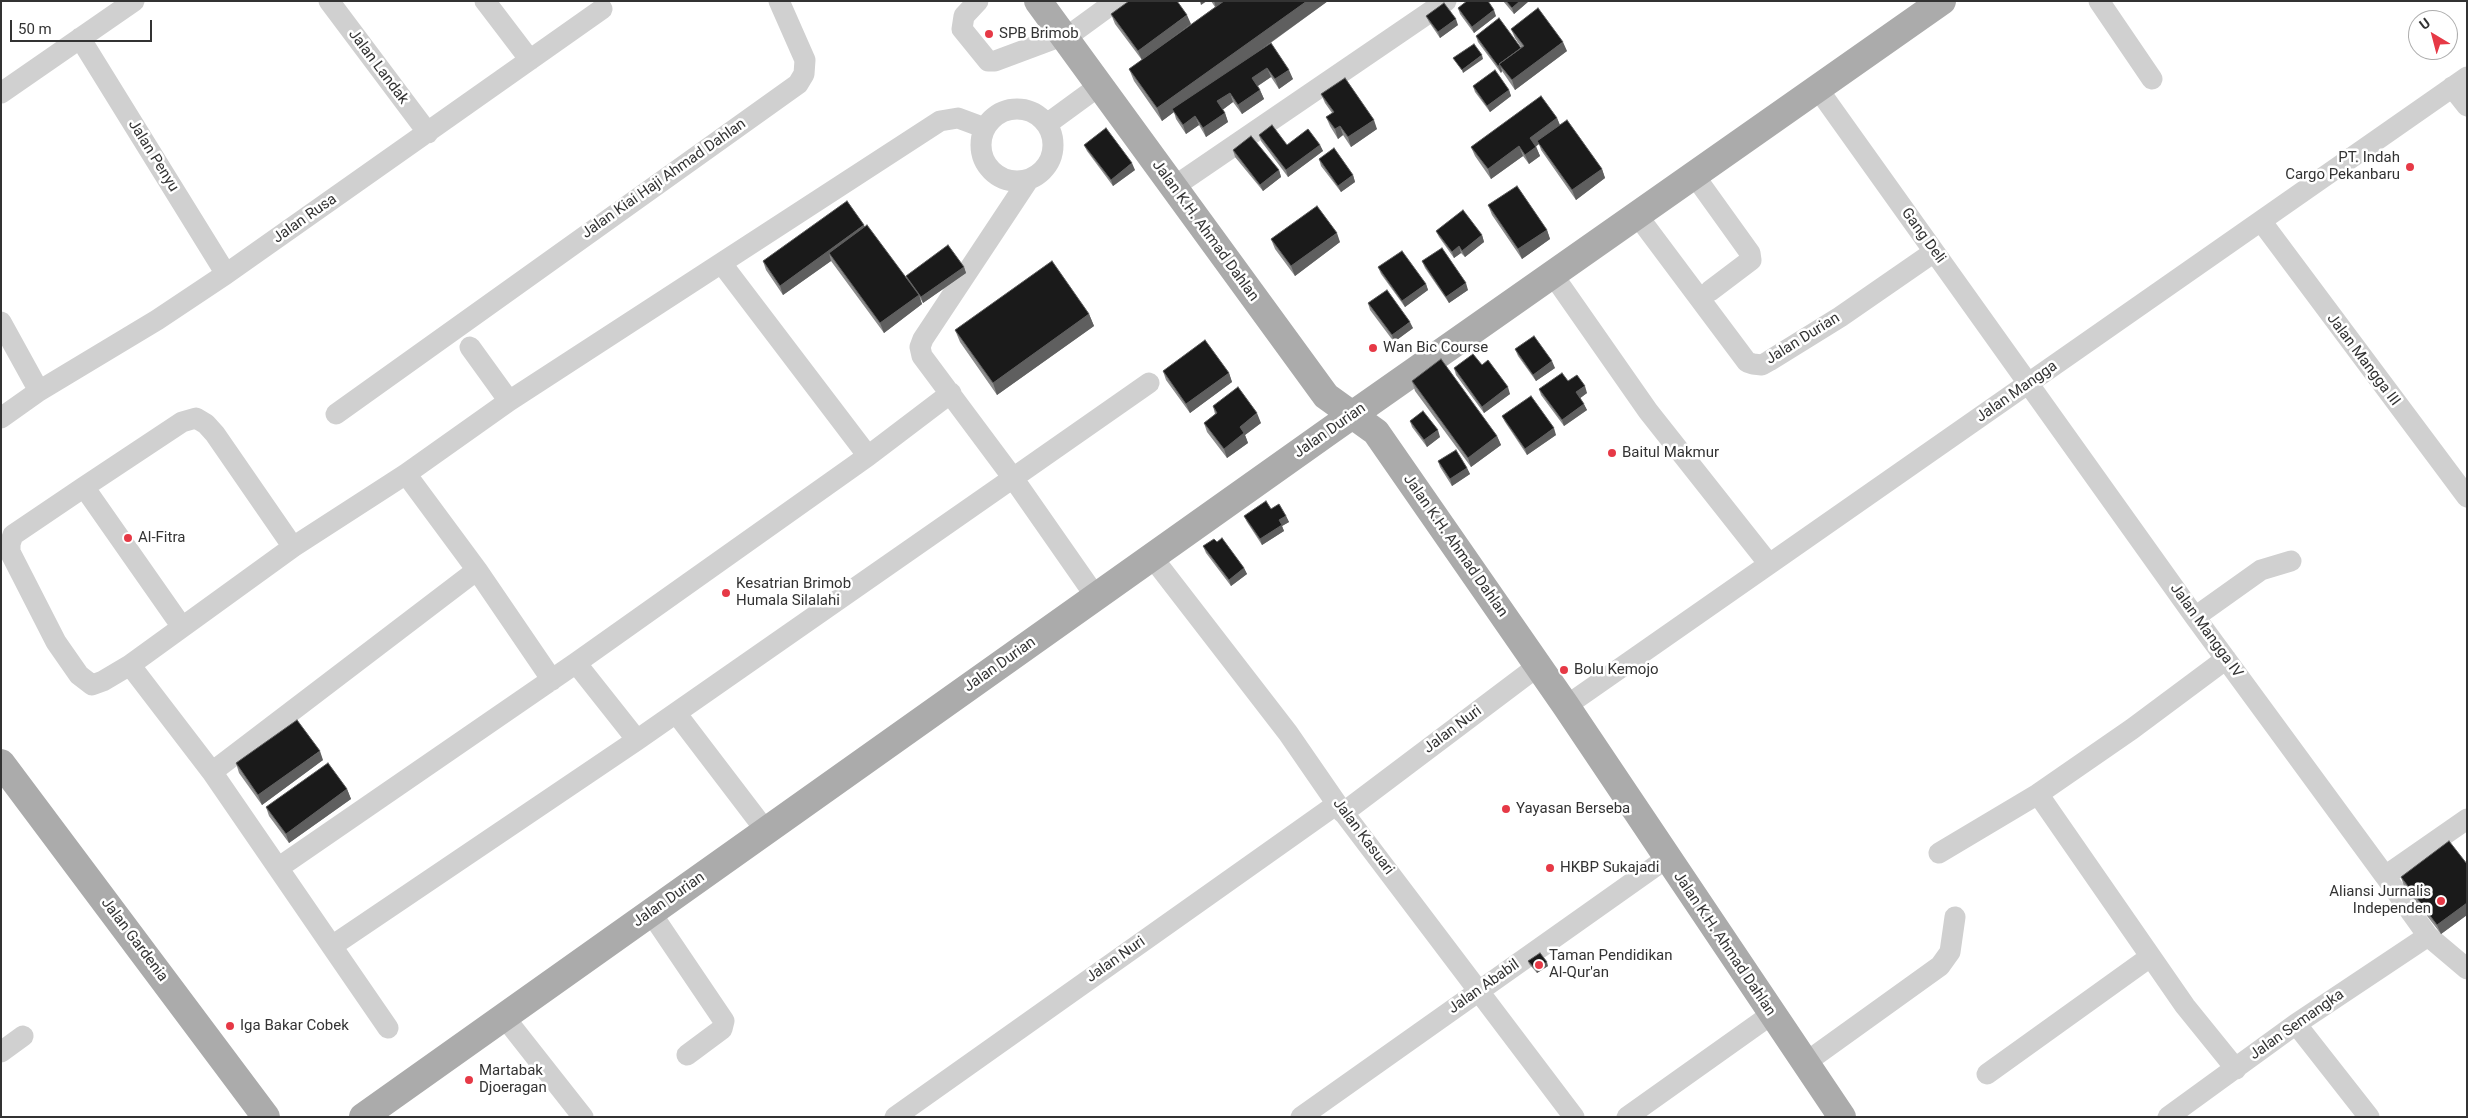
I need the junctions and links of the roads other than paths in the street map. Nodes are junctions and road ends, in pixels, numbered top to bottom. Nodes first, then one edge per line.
1 (134, 1) edge
2 (329, 1) edge
3 (485, 1) edge
4 (779, 1) edge
5 (978, 1) edge
6 (1038, 1) edge
7 (1116, 1) edge
8 (1446, 1) edge
9 (1942, 1) edge
10 (2099, 1) edge
11 (602, 9) dead end
12 (80, 38) junction
13 (1063, 38) junction
14 (530, 60) junction
15 (2152, 80) dead end
16 (2460, 82) edge
17 (1099, 86) junction
18 (1818, 88) junction
19 (1, 93) edge
20 (2467, 106) edge
21 (1048, 124) junction
22 (986, 128) junction
23 (428, 132) junction
24 (1694, 175) junction
25 (1029, 179) junction
26 (1172, 188) junction
27 (1638, 215) junction
28 (2261, 221) junction
29 (1934, 252) junction
30 (722, 264) junction
31 (226, 274) junction
32 (1553, 275) junction
33 (1710, 291) dead end
34 (1, 322) edge
35 (470, 347) dead end
36 (1149, 383) dead end
37 (2029, 383) junction
38 (39, 392) junction
39 (951, 393) junction
40 (509, 401) junction
41 (336, 414) dead end
42 (1352, 416) junction
43 (1, 418) edge
44 (868, 456) junction
45 (406, 474) junction
46 (1012, 478) junction
47 (84, 487) junction
48 (2467, 497) edge
49 (293, 547) junction
50 (1152, 557) junction
51 (2290, 561) dead end
52 (1769, 564) junction
53 (477, 570) junction
54 (1096, 596) junction
55 (2195, 617) junction
56 (182, 627) junction
57 (2226, 660) junction
58 (576, 663) junction
59 (130, 665) junction
60 (1538, 666) junction
61 (552, 680) junction
62 (1566, 706) junction
63 (676, 713) junction
64 (638, 740) junction
65 (1, 763) edge
66 (212, 772) junction
67 (2038, 794) junction
68 (1340, 808) junction
69 (2467, 819) edge
70 (766, 831) junction
71 (1939, 853) dead end
72 (1667, 858) junction
73 (278, 868) junction
74 (2385, 876) junction
75 (651, 913) junction
76 (1954, 917) dead end
77 (2428, 936) junction
78 (332, 946) junction
79 (2150, 957) junction
80 (2467, 969) edge
81 (1480, 990) junction
82 (1772, 1014) junction
83 (505, 1018) junction
84 (2296, 1024) junction
85 (388, 1028) dead end
86 (23, 1036) dead end
87 (1, 1052) edge
88 (687, 1054) dead end
89 (1805, 1062) junction
90 (2236, 1069) junction
91 (1987, 1074) dead end
92 (266, 1117) edge
93 (363, 1117) edge
94 (583, 1117) edge
95 (895, 1117) edge
96 (1301, 1117) edge
97 (1574, 1117) edge
98 (1627, 1117) edge
99 (1842, 1117) edge
100 (2168, 1117) edge
101 (2370, 1117) edge

1 - 12 street
2 - 23 street, Jalan Landak
3 - 14 street
4 - 41 street, Jalan Kiai Haji Ahmad Dahlan
5 - 13 street
6 - 13 main road, Jalan K.H. Ahmad Dahlan
7 - 13 street
8 - 26 street
9 - 18 main road, Jalan Durian
10 - 15 street
11 - 14 street, Jalan Rusa
12 - 19 street
12 - 31 street, Jalan Penyu
13 - 17 main road, Jalan K.H. Ahmad Dahlan
14 - 23 street, Jalan Rusa
16 - 20 street
16 - 28 street, Jalan Mangga
17 - 21 street
17 - 26 main road, Jalan K.H. Ahmad Dahlan
18 - 24 main road, Jalan Durian
18 - 29 street, Gang Deli
21 - 22 street
21 - 25 street
22 - 25 street
22 - 30 street
23 - 31 street, Jalan Rusa
24 - 27 main road, Jalan Durian
24 - 33 street
25 - 39 street
26 - 42 main road, Jalan K.H. Ahmad Dahlan
27 - 29 street, Jalan Durian
27 - 32 main road, Jalan Durian
28 - 37 street, Jalan Mangga
28 - 48 street, Jalan Mangga III
29 - 37 street, Gang Deli
30 - 40 street
30 - 44 street
31 - 38 street, Jalan Rusa
32 - 42 main road, Jalan Durian
32 - 52 street
34 - 38 street
35 - 40 street
36 - 46 street
37 - 52 street, Jalan Mangga
37 - 55 street, Jalan Mangga IV
38 - 43 street, Jalan Rusa
39 - 44 street
39 - 46 street
40 - 45 street
42 - 50 main road, Jalan Durian
42 - 60 main road, Jalan K.H. Ahmad Dahlan
44 - 58 street
45 - 49 street
45 - 53 street
46 - 54 street
46 - 63 street
47 - 49 street
47 - 56 street
47 - 59 street
49 - 56 street
50 - 54 main road, Jalan Durian
50 - 68 street, Jalan Kasuari
51 - 55 street
52 - 62 street, Jalan Mangga
53 - 61 street
53 - 66 street
54 - 70 main road, Jalan Durian
55 - 57 street, Jalan Mangga IV
56 - 59 street
57 - 67 street
57 - 74 street, Jalan Mangga IV
58 - 61 street
58 - 64 street
59 - 66 street
60 - 62 main road, Jalan K.H. Ahmad Dahlan
60 - 68 street, Jalan Nuri
61 - 73 street
62 - 72 main road, Jalan K.H. Ahmad Dahlan
63 - 64 street
63 - 70 street
64 - 78 street
65 - 92 main road, Jalan Gardenia
66 - 73 street
67 - 71 street
67 - 79 street
68 - 81 street, Jalan Kasuari
68 - 95 street, Jalan Nuri
69 - 74 street
70 - 75 main road, Jalan Durian
72 - 81 street, Jalan Ababil
72 - 82 main road, Jalan K.H. Ahmad Dahlan
73 - 78 street
74 - 77 street
75 - 83 main road, Jalan Durian
75 - 88 street
76 - 89 street
77 - 80 street
77 - 84 street, Jalan Semangka
78 - 85 street
79 - 90 street
79 - 91 street
81 - 96 street, Jalan Ababil
81 - 97 street, Jalan Kasuari
82 - 89 main road, Jalan K.H. Ahmad Dahlan
82 - 98 street
83 - 93 main road, Jalan Durian
83 - 94 street
84 - 90 street, Jalan Semangka
84 - 101 street
86 - 87 street
89 - 99 main road, Jalan K.H. Ahmad Dahlan
90 - 100 street, Jalan Semangka

